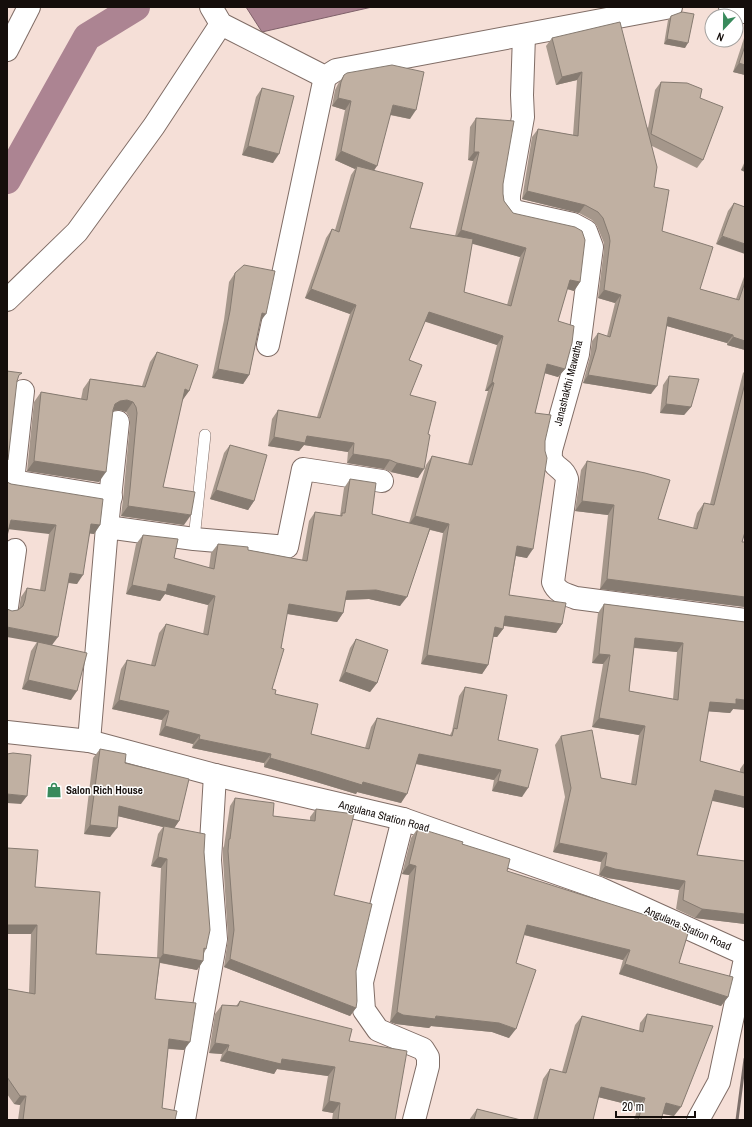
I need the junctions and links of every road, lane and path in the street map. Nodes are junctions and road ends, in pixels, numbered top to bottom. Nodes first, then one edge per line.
1 (29, 7) edge
2 (671, 7) edge
3 (730, 7) edge
4 (745, 12) edge
5 (216, 15) edge
6 (524, 35) junction
7 (7, 50) edge
8 (325, 77) junction
9 (7, 300) edge
10 (268, 345) dead end
11 (24, 391) dead end
12 (118, 422) dead end
13 (205, 435) dead end
14 (10, 481) edge
15 (382, 481) dead end
16 (110, 497) junction
17 (107, 526) junction
18 (194, 539) junction
19 (15, 550) dead end
20 (7, 608) edge
21 (745, 620) edge
22 (7, 732) edge
23 (88, 741) junction
24 (215, 774) junction
25 (403, 819) junction
26 (745, 954) edge
27 (745, 959) edge
28 (184, 1120) edge
29 (414, 1120) edge
30 (698, 1120) edge

1 - 7 street
2 - 6 street
3 - 4 street
5 - 8 street
5 - 9 street
6 - 8 street
6 - 21 street, Janashakthi Mawatha
8 - 10 street
11 - 14 street
12 - 16 street
13 - 18 lane
14 - 16 street
15 - 18 street
16 - 17 street
17 - 18 street
17 - 23 street
19 - 20 street
22 - 23 street, Angulana Station Road
23 - 24 street, Angulana Station Road
24 - 25 street, Angulana Station Road
24 - 28 street
25 - 26 street, Angulana Station Road
25 - 29 street
27 - 30 street

